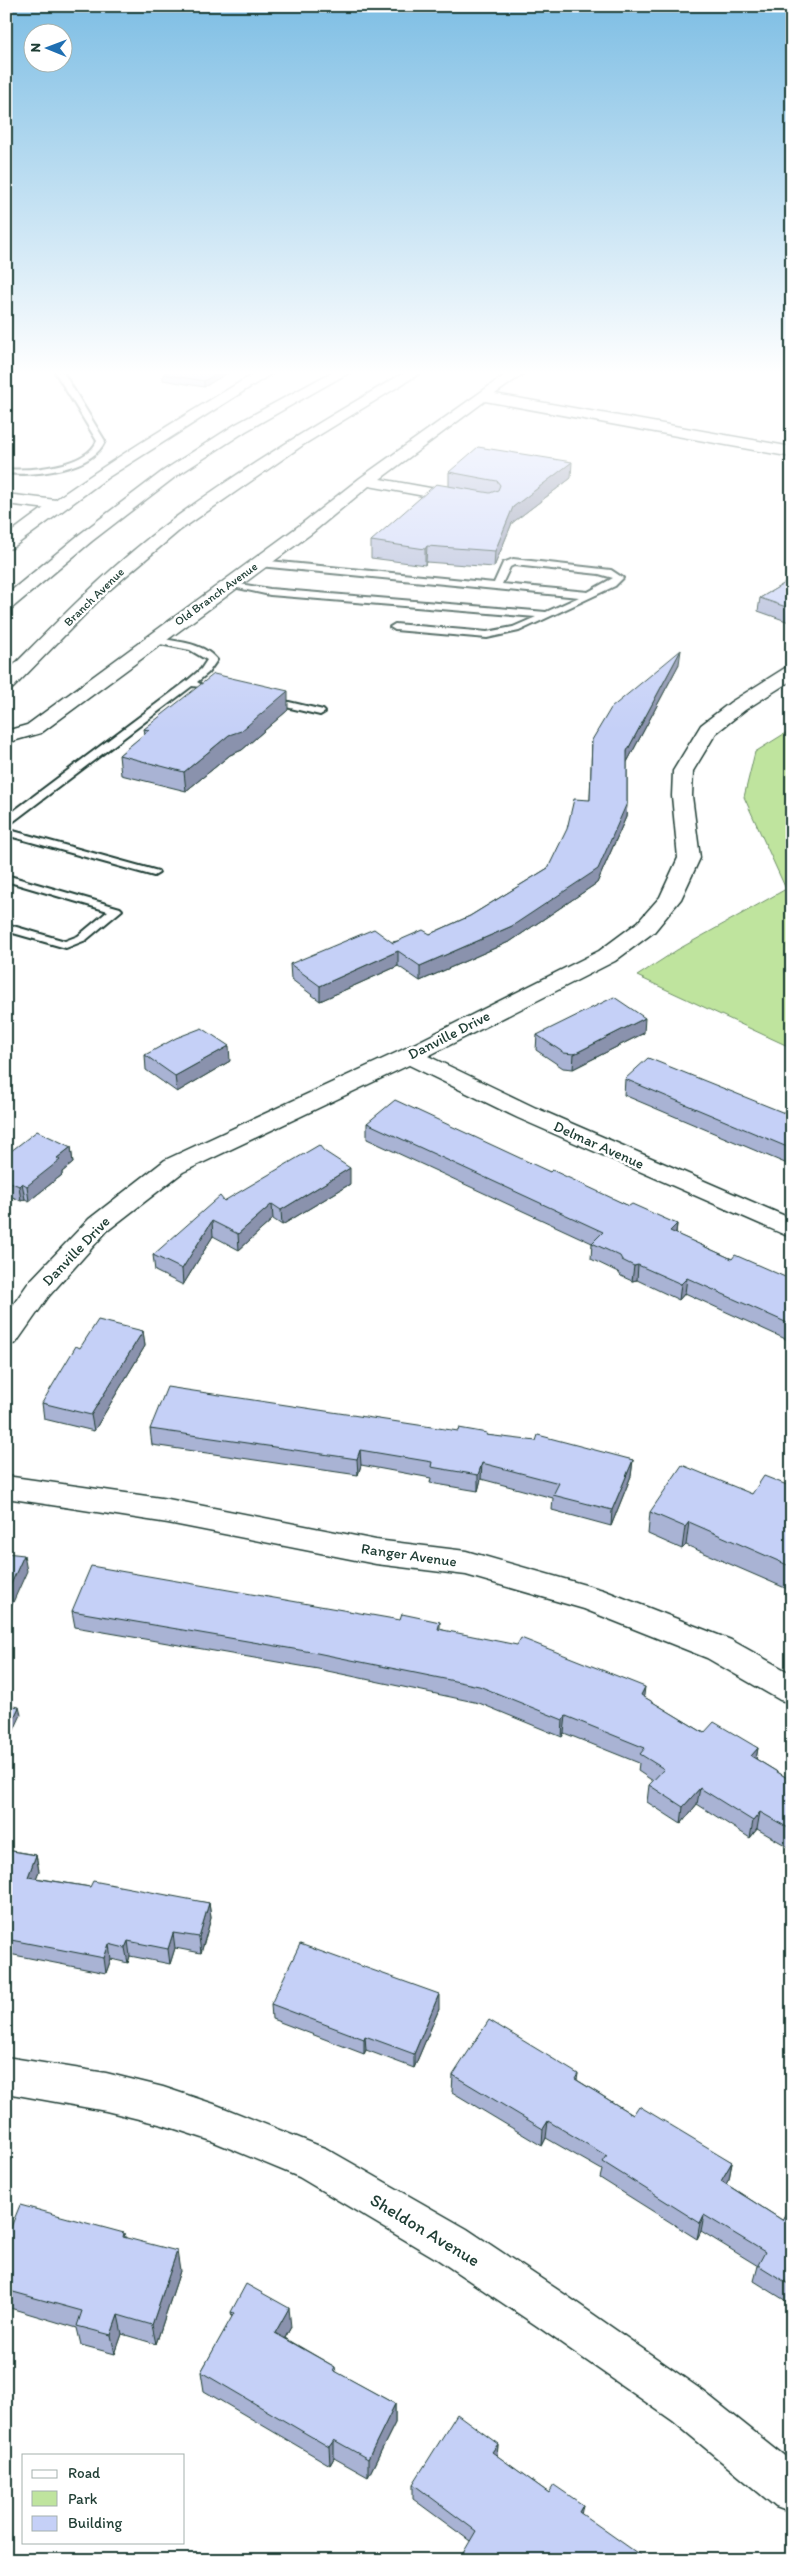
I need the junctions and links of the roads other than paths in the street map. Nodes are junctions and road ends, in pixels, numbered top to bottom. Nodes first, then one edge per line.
1 (76, 492) edge
2 (146, 492) edge
3 (225, 492) edge
4 (353, 492) edge
5 (424, 492) edge
6 (6, 499) edge
7 (480, 501) edge
8 (56, 505) junction
9 (6, 544) edge
10 (259, 563) junction
11 (498, 584) junction
12 (228, 586) junction
13 (590, 595) junction
14 (6, 604) edge
15 (547, 615) junction
16 (395, 627) dead end
17 (153, 640) junction
18 (792, 672) edge
19 (190, 683) junction
20 (6, 684) edge
21 (209, 687) edge
22 (265, 700) edge
23 (320, 712) dead end
24 (6, 737) edge
25 (6, 824) edge
26 (6, 832) edge
27 (154, 873) dead end
28 (6, 878) edge
29 (6, 927) edge
30 (409, 1056) junction
31 (792, 1229) edge
32 (6, 1336) edge
33 (6, 1487) edge
34 (792, 1690) edge
35 (6, 2075) edge
36 (792, 2491) edge

1 - 8 main road
2 - 14 main road
3 - 20 main road, Branch Avenue
4 - 10 main road, Old Branch Avenue
5 - 7 main road
6 - 8 main road
8 - 9 main road
10 - 11 lane
10 - 12 main road, Old Branch Avenue
11 - 13 lane
11 - 13 lane
12 - 15 lane
12 - 17 main road, Old Branch Avenue
13 - 15 lane
15 - 16 lane
17 - 19 lane
17 - 24 main road, Old Branch Avenue
18 - 30 main road, Danville Drive
19 - 21 lane
19 - 25 lane
22 - 23 lane
26 - 27 lane
28 - 29 lane
30 - 31 main road, Delmar Avenue
30 - 32 main road, Danville Drive
33 - 34 main road, Ranger Avenue
35 - 36 main road, Sheldon Avenue

